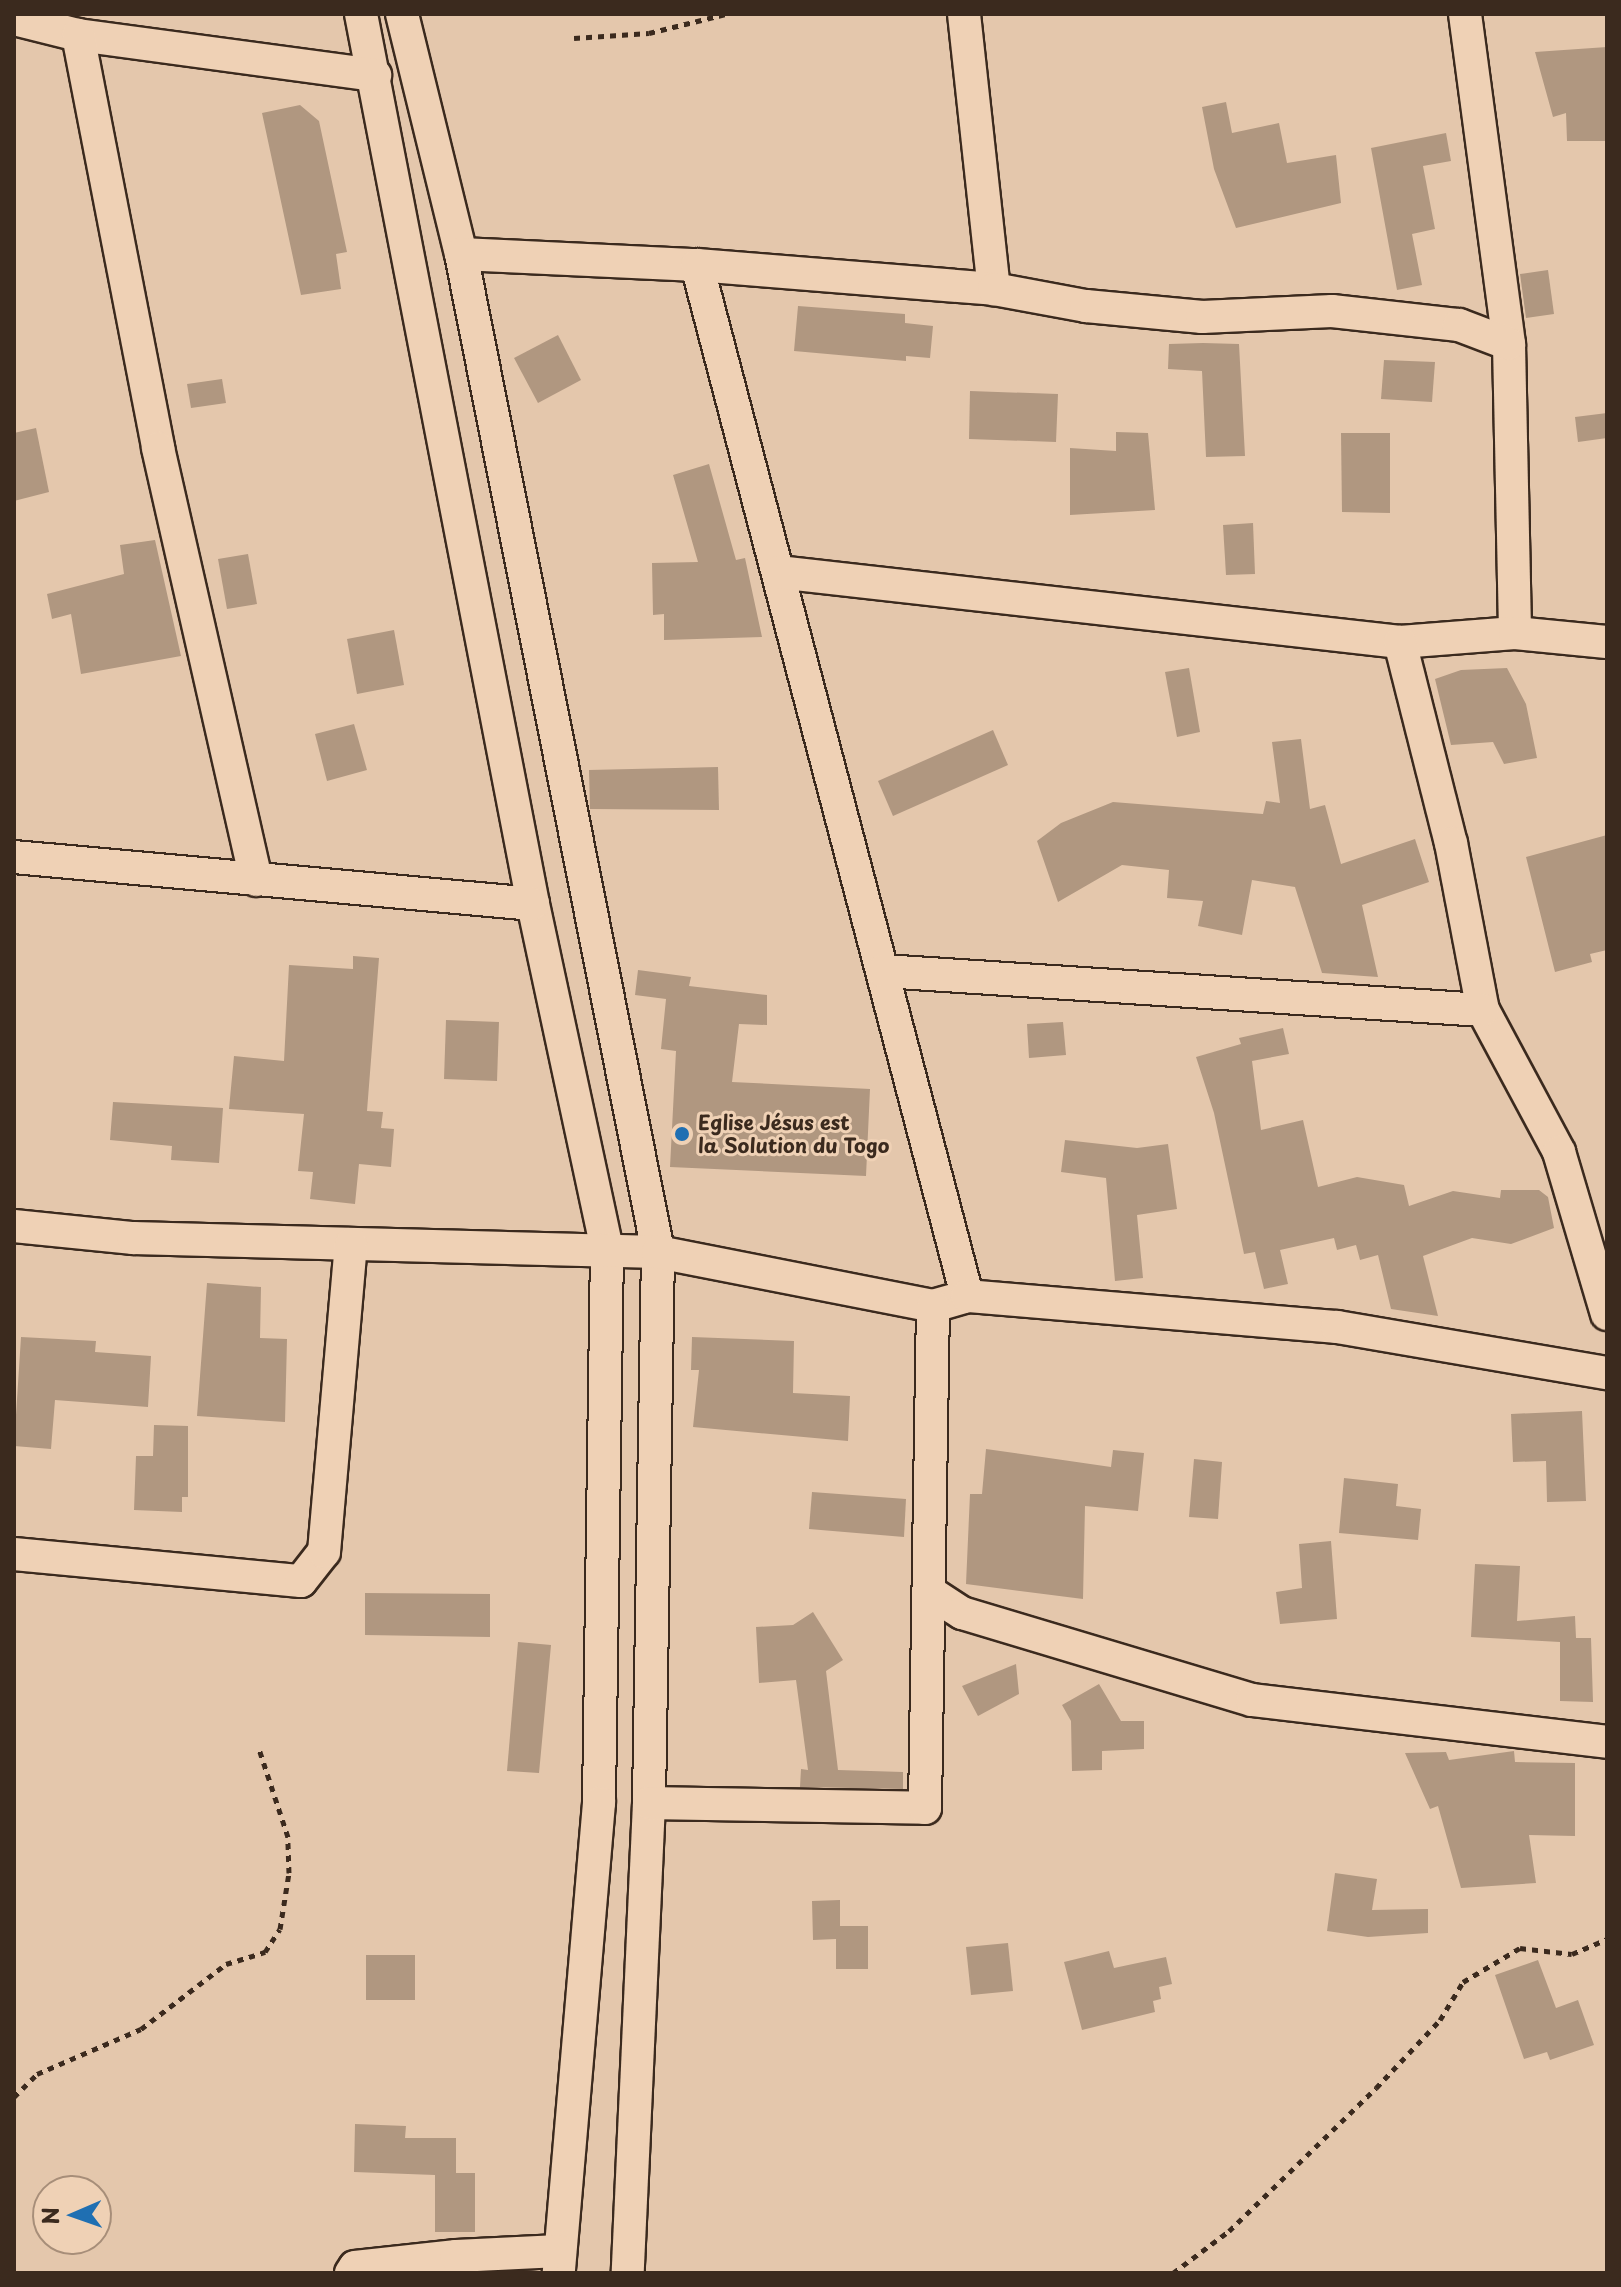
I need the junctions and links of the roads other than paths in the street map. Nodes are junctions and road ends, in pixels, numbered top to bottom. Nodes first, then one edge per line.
1 (361, 14) edge
2 (402, 14) edge
3 (964, 14) edge
4 (1465, 14) edge
5 (14, 19) edge
6 (78, 35) junction
7 (375, 75) junction
8 (461, 254) junction
9 (697, 265) junction
10 (994, 289) junction
11 (1509, 344) junction
12 (778, 572) junction
13 (1515, 633) junction
14 (1400, 642) junction
15 (1607, 642) edge
16 (14, 857) edge
17 (256, 880) junction
18 (533, 904) junction
19 (883, 971) junction
20 (1483, 1010) junction
21 (14, 1226) edge
22 (351, 1244) junction
23 (607, 1249) junction
24 (658, 1252) junction
25 (967, 1296) junction
26 (933, 1306) junction
27 (1607, 1314) edge
28 (1607, 1373) edge
29 (14, 1554) edge
30 (931, 1593) junction
31 (1607, 1742) edge
32 (649, 1803) junction
33 (559, 2262) edge
34 (351, 2273) edge
35 (628, 2273) edge

1 - 7 street
2 - 8 street
3 - 10 street
4 - 11 street
5 - 6 street
6 - 7 street
6 - 17 street
7 - 18 street
8 - 9 street
8 - 24 street
9 - 10 street
9 - 12 street
10 - 11 street
11 - 13 street
12 - 14 street
12 - 19 street
13 - 14 street
13 - 15 street
14 - 20 street
16 - 17 street
17 - 18 street
18 - 23 street
19 - 20 street
19 - 25 street
20 - 27 street
21 - 22 street
22 - 23 street
22 - 29 street
23 - 24 street
23 - 33 street
24 - 26 street
24 - 32 street
25 - 26 street
25 - 28 street
26 - 30 street
30 - 31 street
30 - 32 street
32 - 35 street
33 - 34 street

